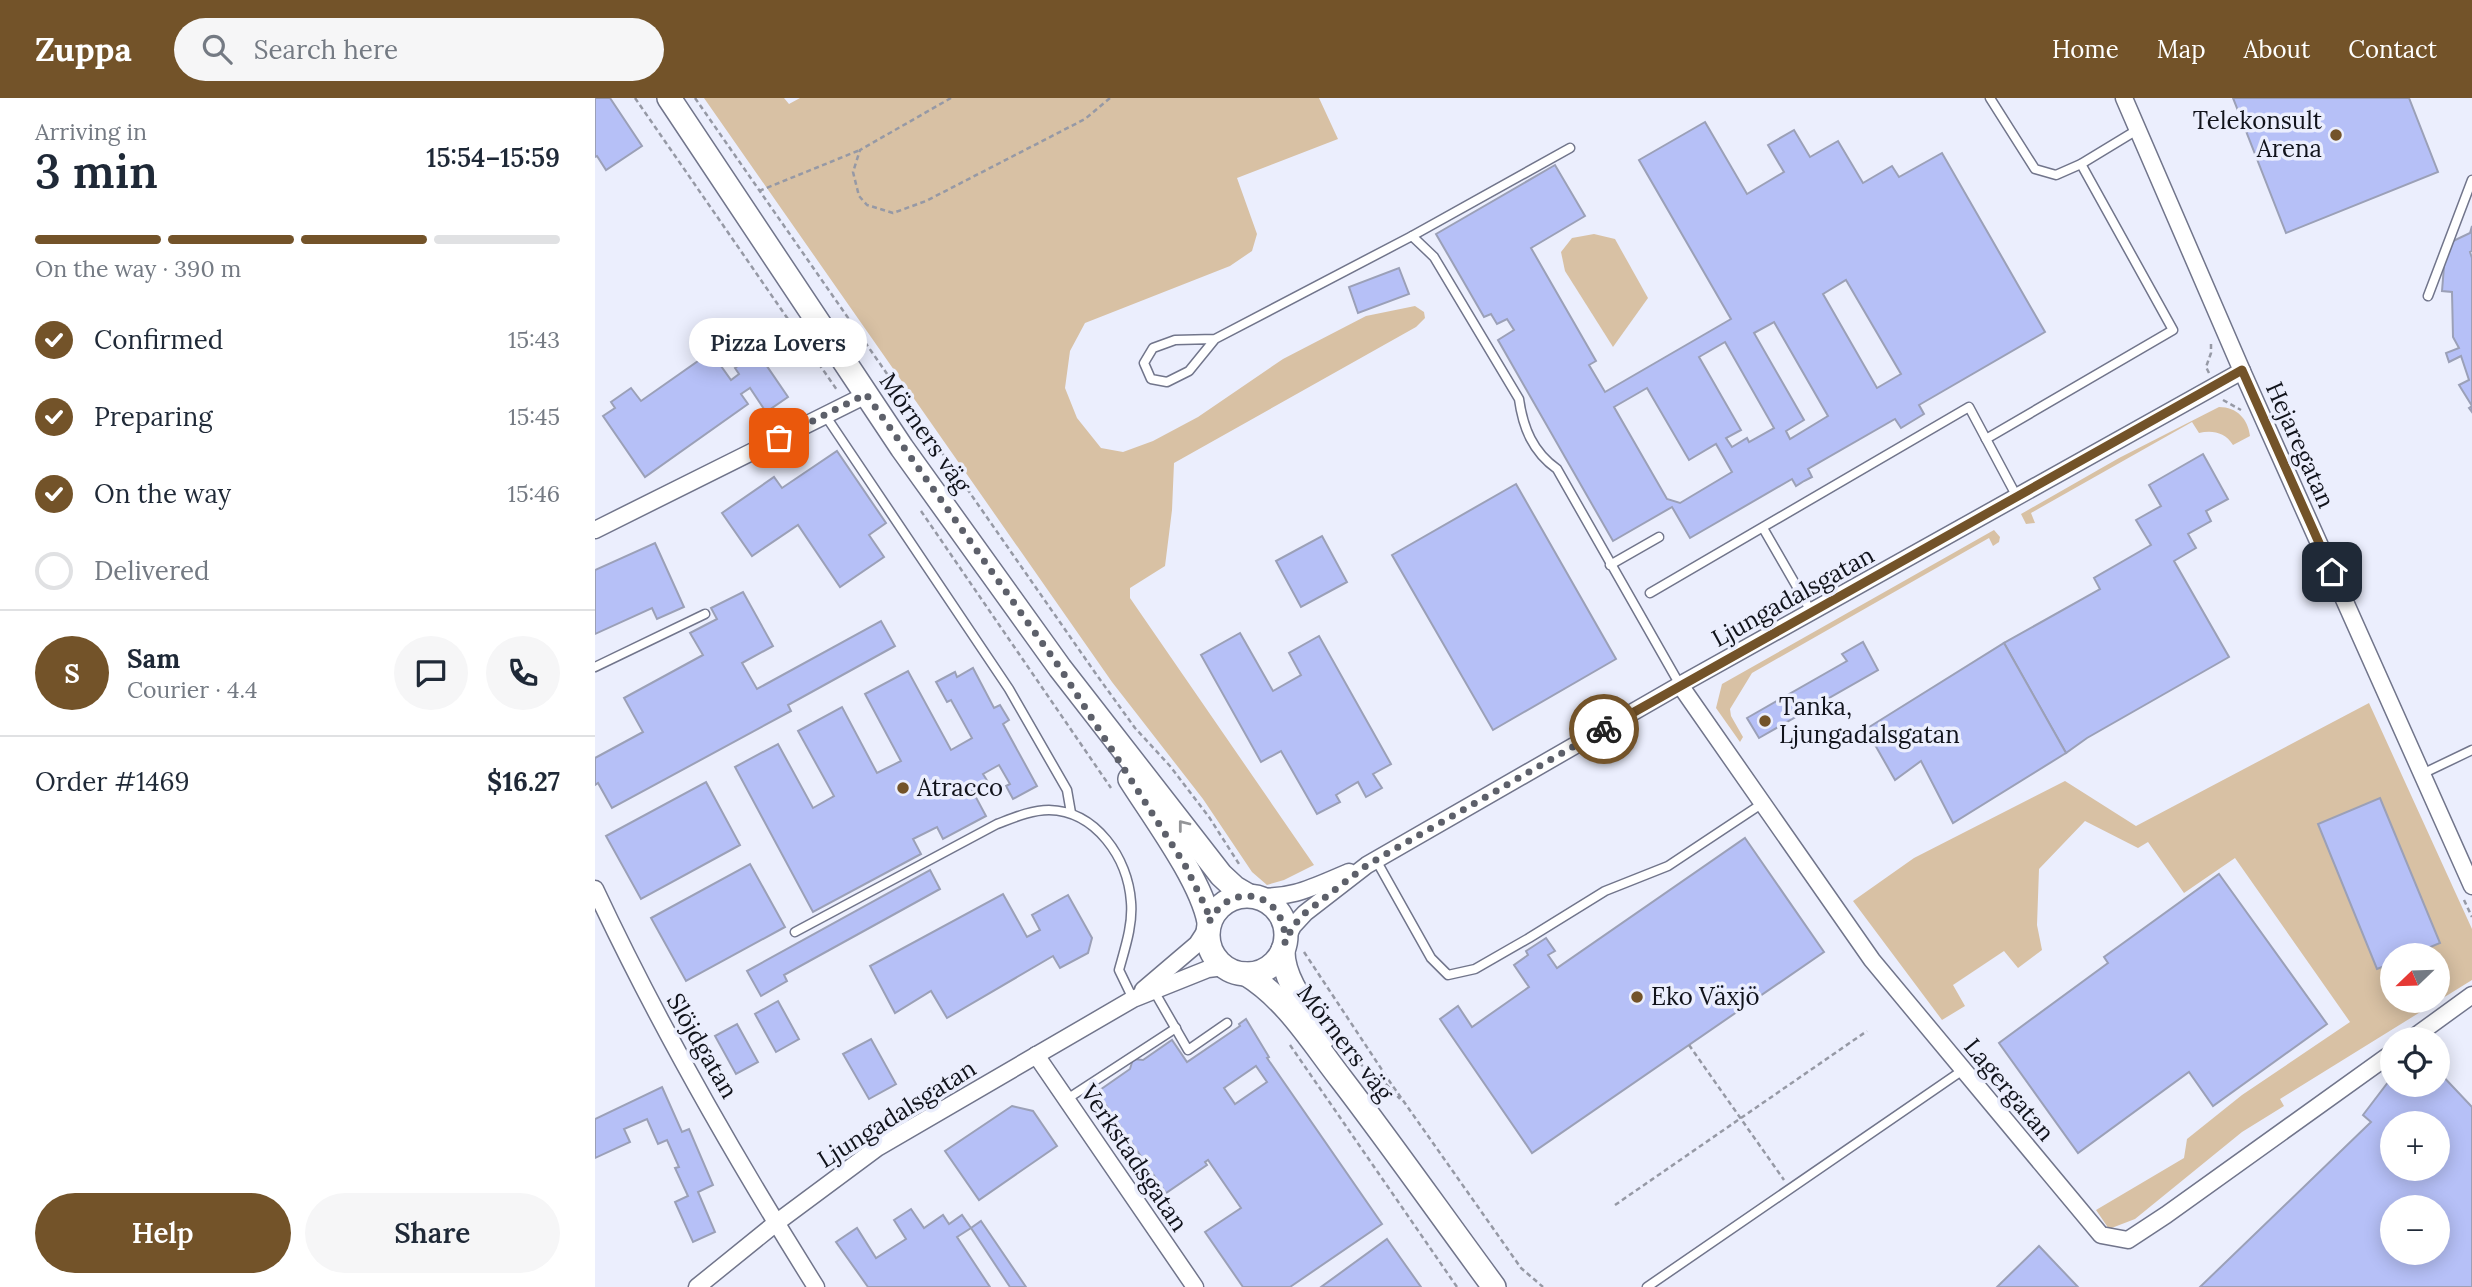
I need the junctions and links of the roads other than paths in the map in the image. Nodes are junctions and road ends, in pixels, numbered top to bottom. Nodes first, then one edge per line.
1 (666, 98) edge
2 (1990, 98) edge
3 (2123, 98) edge
4 (2137, 130) junction
5 (1570, 148) dead end
6 (2081, 164) junction
7 (2472, 180) edge
8 (1412, 236) junction
9 (2428, 296) dead end
10 (1215, 339) junction
11 (2242, 370) junction
12 (866, 394) junction
13 (825, 415) junction
14 (1986, 439) junction
15 (2017, 497) junction
16 (1763, 528) junction
17 (595, 530) edge
18 (1659, 537) dead end
19 (1610, 565) junction
20 (1650, 593) dead end
21 (1812, 613) junction
22 (705, 614) dead end
23 (595, 667) edge
24 (1060, 668) junction
25 (1680, 685) junction
26 (2472, 750) edge
27 (2422, 774) junction
28 (1763, 803) junction
29 (1071, 813) junction
30 (1372, 862) junction
31 (2472, 886) edge
32 (595, 889) edge
33 (1251, 896) junction
34 (1209, 925) junction
35 (795, 932) dead end
36 (1290, 946) junction
37 (1235, 971) junction
38 (1154, 991) junction
39 (2472, 995) edge
40 (1133, 999) junction
41 (1227, 1023) dead end
42 (2428, 1027) edge
43 (1176, 1028) junction
44 (1036, 1055) junction
45 (2380, 1062) edge
46 (1963, 1070) junction
47 (1066, 1100) junction
48 (1396, 1152) junction
49 (776, 1223) junction
50 (1496, 1282) edge
51 (697, 1287) edge
52 (815, 1287) edge
53 (1195, 1287) edge
54 (1647, 1287) edge

1 - 12 main road, Mörners väg
2 - 6 lane
3 - 4 street, Hejaregatan
4 - 6 lane
4 - 11 street, Hejaregatan
5 - 8 lane
6 - 14 lane
7 - 9 lane
8 - 10 lane
8 - 19 lane
10 - 10 lane
11 - 15 street, Ljungadalsgatan
11 - 27 street, Hejaregatan
12 - 13 street
12 - 24 main road, Mörners väg
13 - 17 street
13 - 29 lane
14 - 15 lane
14 - 16 lane
15 - 21 street, Ljungadalsgatan
16 - 20 lane
16 - 21 lane
18 - 19 lane
19 - 25 lane
21 - 25 street, Ljungadalsgatan
22 - 23 lane
33 -> 24 main road, Mörners väg
24 - 34 main road, Mörners väg
25 - 28 street, Lagergatan
25 - 30 street, Ljungadalsgatan
26 - 27 lane
27 - 31 street, Hejaregatan
28 - 30 lane
28 - 46 street, Lagergatan
29 - 35 lane
29 - 40 lane
30 - 33 street, Ljungadalsgatan
30 - 36 street, Ljungadalsgatan
32 - 49 street, Slöjdgatan
33 - 34 main road
33 - 36 main road
34 - 37 main road
34 - 40 street, Ljungadalsgatan
36 - 37 main road
36 - 48 main road, Mörners väg
37 - 38 street, Ljungadalsgatan
37 - 48 main road, Mörners väg
38 - 40 street, Ljungadalsgatan
38 - 43 lane
39 - 42 street
40 - 44 street, Ljungadalsgatan
41 - 43 lane
43 - 47 lane
44 - 47 street, Verkstadsgatan
44 - 49 street, Ljungadalsgatan
45 - 46 street, Lagergatan
46 - 54 lane
47 - 53 street, Verkstadsgatan
48 - 50 main road, Mörners väg
49 - 51 street, Ljungadalsgatan
49 - 52 street, Slöjdgatan

